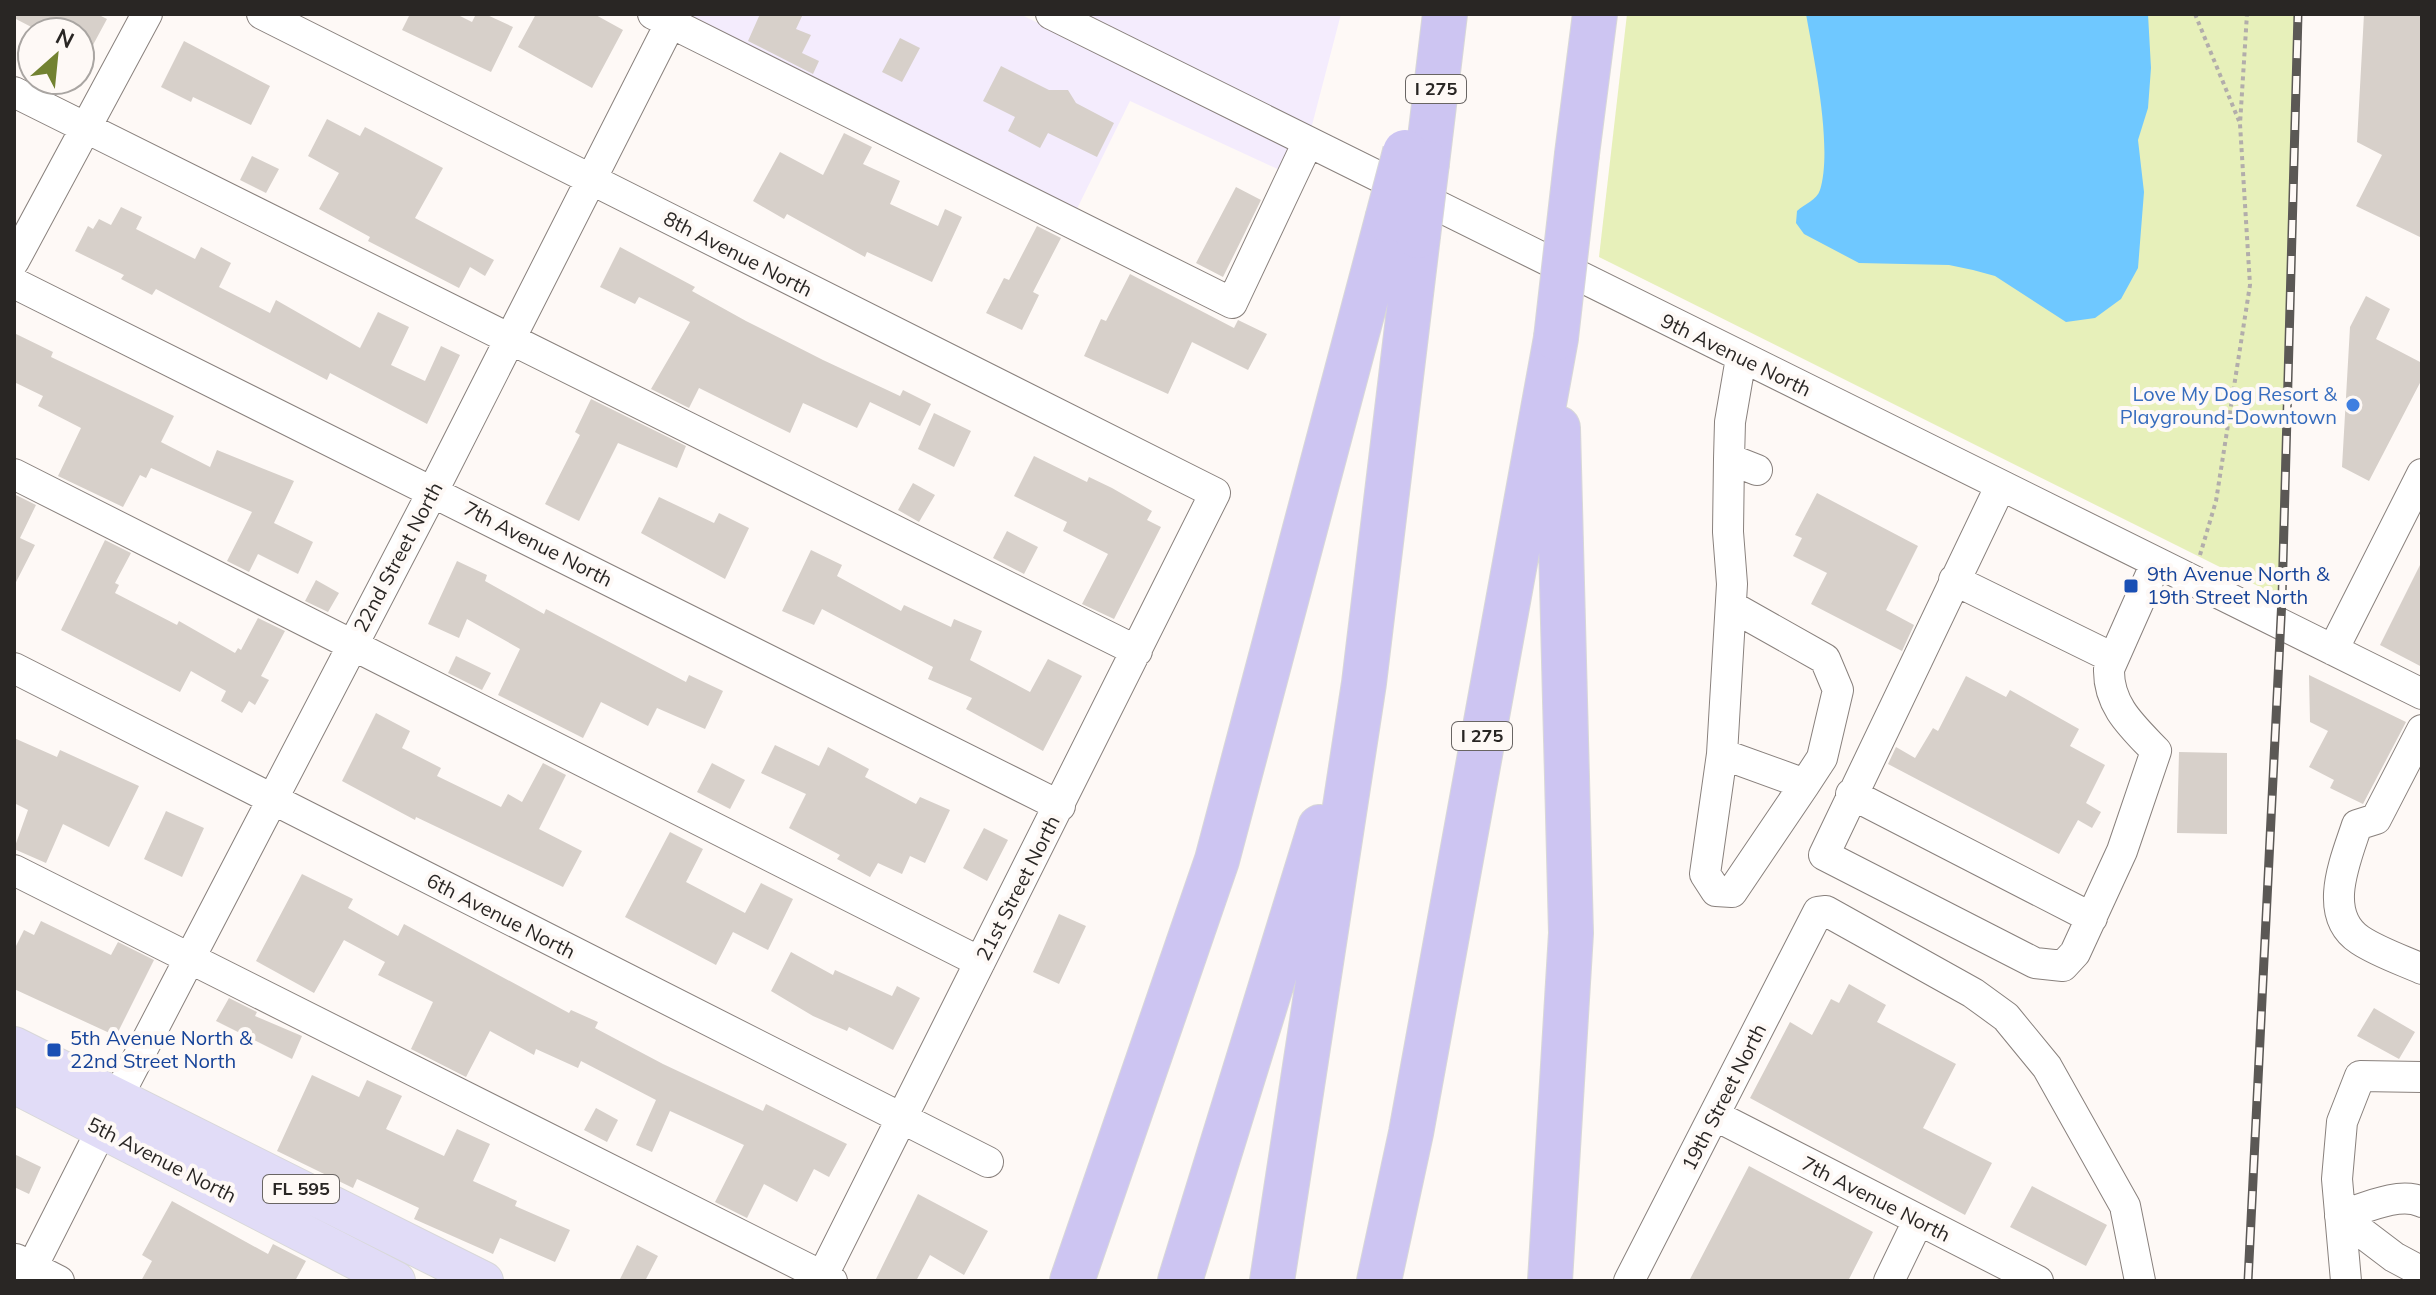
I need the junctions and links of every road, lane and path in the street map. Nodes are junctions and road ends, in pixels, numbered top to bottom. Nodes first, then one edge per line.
1 (147, 14) edge
2 (262, 14) edge
3 (1051, 14) edge
4 (1443, 14) edge
5 (1595, 14) edge
6 (2195, 14) edge
7 (2247, 14) edge
8 (666, 17) edge
9 (14, 92) edge
10 (2240, 124) junction
11 (86, 128) junction
12 (1308, 142) junction
13 (590, 179) junction
14 (1402, 228) junction
15 (14, 261) edge
16 (14, 283) edge
17 (510, 338) junction
18 (1556, 338) junction
19 (1741, 358) junction
20 (1729, 459) junction
21 (1757, 470) dead end
22 (14, 474) edge
23 (2422, 474) edge
24 (2000, 487) junction
25 (433, 491) junction
26 (1215, 493) joint
27 (2156, 563) junction
28 (1954, 580) junction
29 (2192, 581) junction
30 (1731, 606) junction
31 (351, 647) junction
32 (2333, 650) junction
33 (1137, 651) junction
34 (2113, 658) junction
35 (14, 668) edge
36 (1364, 683) junction
37 (2422, 694) edge
38 (2422, 730) edge
39 (1722, 754) junction
40 (1805, 784) junction
41 (1851, 794) junction
42 (271, 799) junction
43 (1060, 806) junction
44 (14, 870) edge
45 (2092, 918) junction
46 (188, 960) junction
47 (980, 962) junction
48 (2422, 969) edge
49 (14, 1046) edge
50 (2422, 1077) edge
51 (14, 1084) edge
52 (110, 1113) junction
53 (1714, 1115) junction
54 (900, 1117) junction
55 (1411, 1133) junction
56 (988, 1162) dead end
57 (2422, 1202) edge
58 (2340, 1216) junction
59 (1918, 1221) junction
60 (24, 1269) edge
61 (2422, 1272) edge
62 (2000, 1273) edge
63 (825, 1279) edge
64 (59, 1281) edge
65 (396, 1281) edge
66 (484, 1281) edge
67 (1072, 1281) edge
68 (1180, 1281) edge
69 (1272, 1281) edge
70 (1379, 1281) edge
71 (1404, 1281) edge
72 (1550, 1281) edge
73 (1629, 1281) edge
74 (1889, 1281) edge
75 (2038, 1281) edge
76 (2140, 1281) edge
77 (2346, 1281) edge

1 - 11 street
2 - 13 street, 8th Avenue North
3 - 12 street, 9th Avenue North
4 - 14 highway, I 275, bridge
5 - 18 highway, I 275, bridge
6 - 10 path
7 - 10 path
8 - 12 street
8 - 13 street, 22nd Street North
9 - 11 street
10 - 29 path
11 - 15 street
11 - 17 street
12 - 19 street, 9th Avenue North
13 - 17 street, 22nd Street North
13 - 26 street, 8th Avenue North
14 - 36 highway, I 275
14 - 67 highway
16 - 25 street, 7th Avenue North
17 - 25 street, 22nd Street North
17 - 33 street
18 - 55 highway, I 275
18 - 72 highway
19 - 20 street
19 - 24 street, 9th Avenue North
20 - 21 street
20 - 30 street
22 - 31 street
23 - 32 street
24 - 27 street, 9th Avenue North
24 - 28 street
25 - 31 street, 22nd Street North
25 - 43 street, 7th Avenue North
26 - 33 street, 21st Street North
27 - 29 street, 9th Avenue North
27 - 34 street
28 - 34 street
28 - 41 street
29 - 32 street, 9th Avenue North
30 - 39 street
30 - 40 street
31 - 42 street, 22nd Street North
31 - 47 street
32 - 37 street, 9th Avenue North
33 - 43 street, 21st Street North
34 - 45 street
35 - 42 street, 6th Avenue North
36 - 68 highway, I 275
36 - 69 highway
38 - 48 street
39 - 40 street
39 - 40 street
41 - 45 street
41 - 45 street
42 - 46 street, 22nd Street North
42 - 54 street, 6th Avenue North
43 - 47 street, 21st Street North
44 - 46 street
46 - 52 street, 22nd Street North
46 - 63 street
47 - 54 street, 21st Street North
49 - 52 main road, 5th Avenue North / FL 595
50 - 58 street
51 - 52 main road, 5th Avenue North / FL 595
52 - 60 street, 22nd Street North
52 - 65 main road, 5th Avenue North / FL 595
52 - 66 main road, 5th Avenue North / FL 595
53 - 59 street, 7th Avenue North
53 - 73 street, 19th Street North
53 - 76 street, 19th Street North
54 - 56 street, 6th Avenue North
54 - 63 street, 21st Street North
55 - 70 highway, I 275
55 - 71 highway
57 - 58 street
58 - 61 street
58 - 77 street
59 - 62 street, 7th Avenue North
59 - 74 street
60 - 64 street
62 - 75 street, 7th Avenue North

